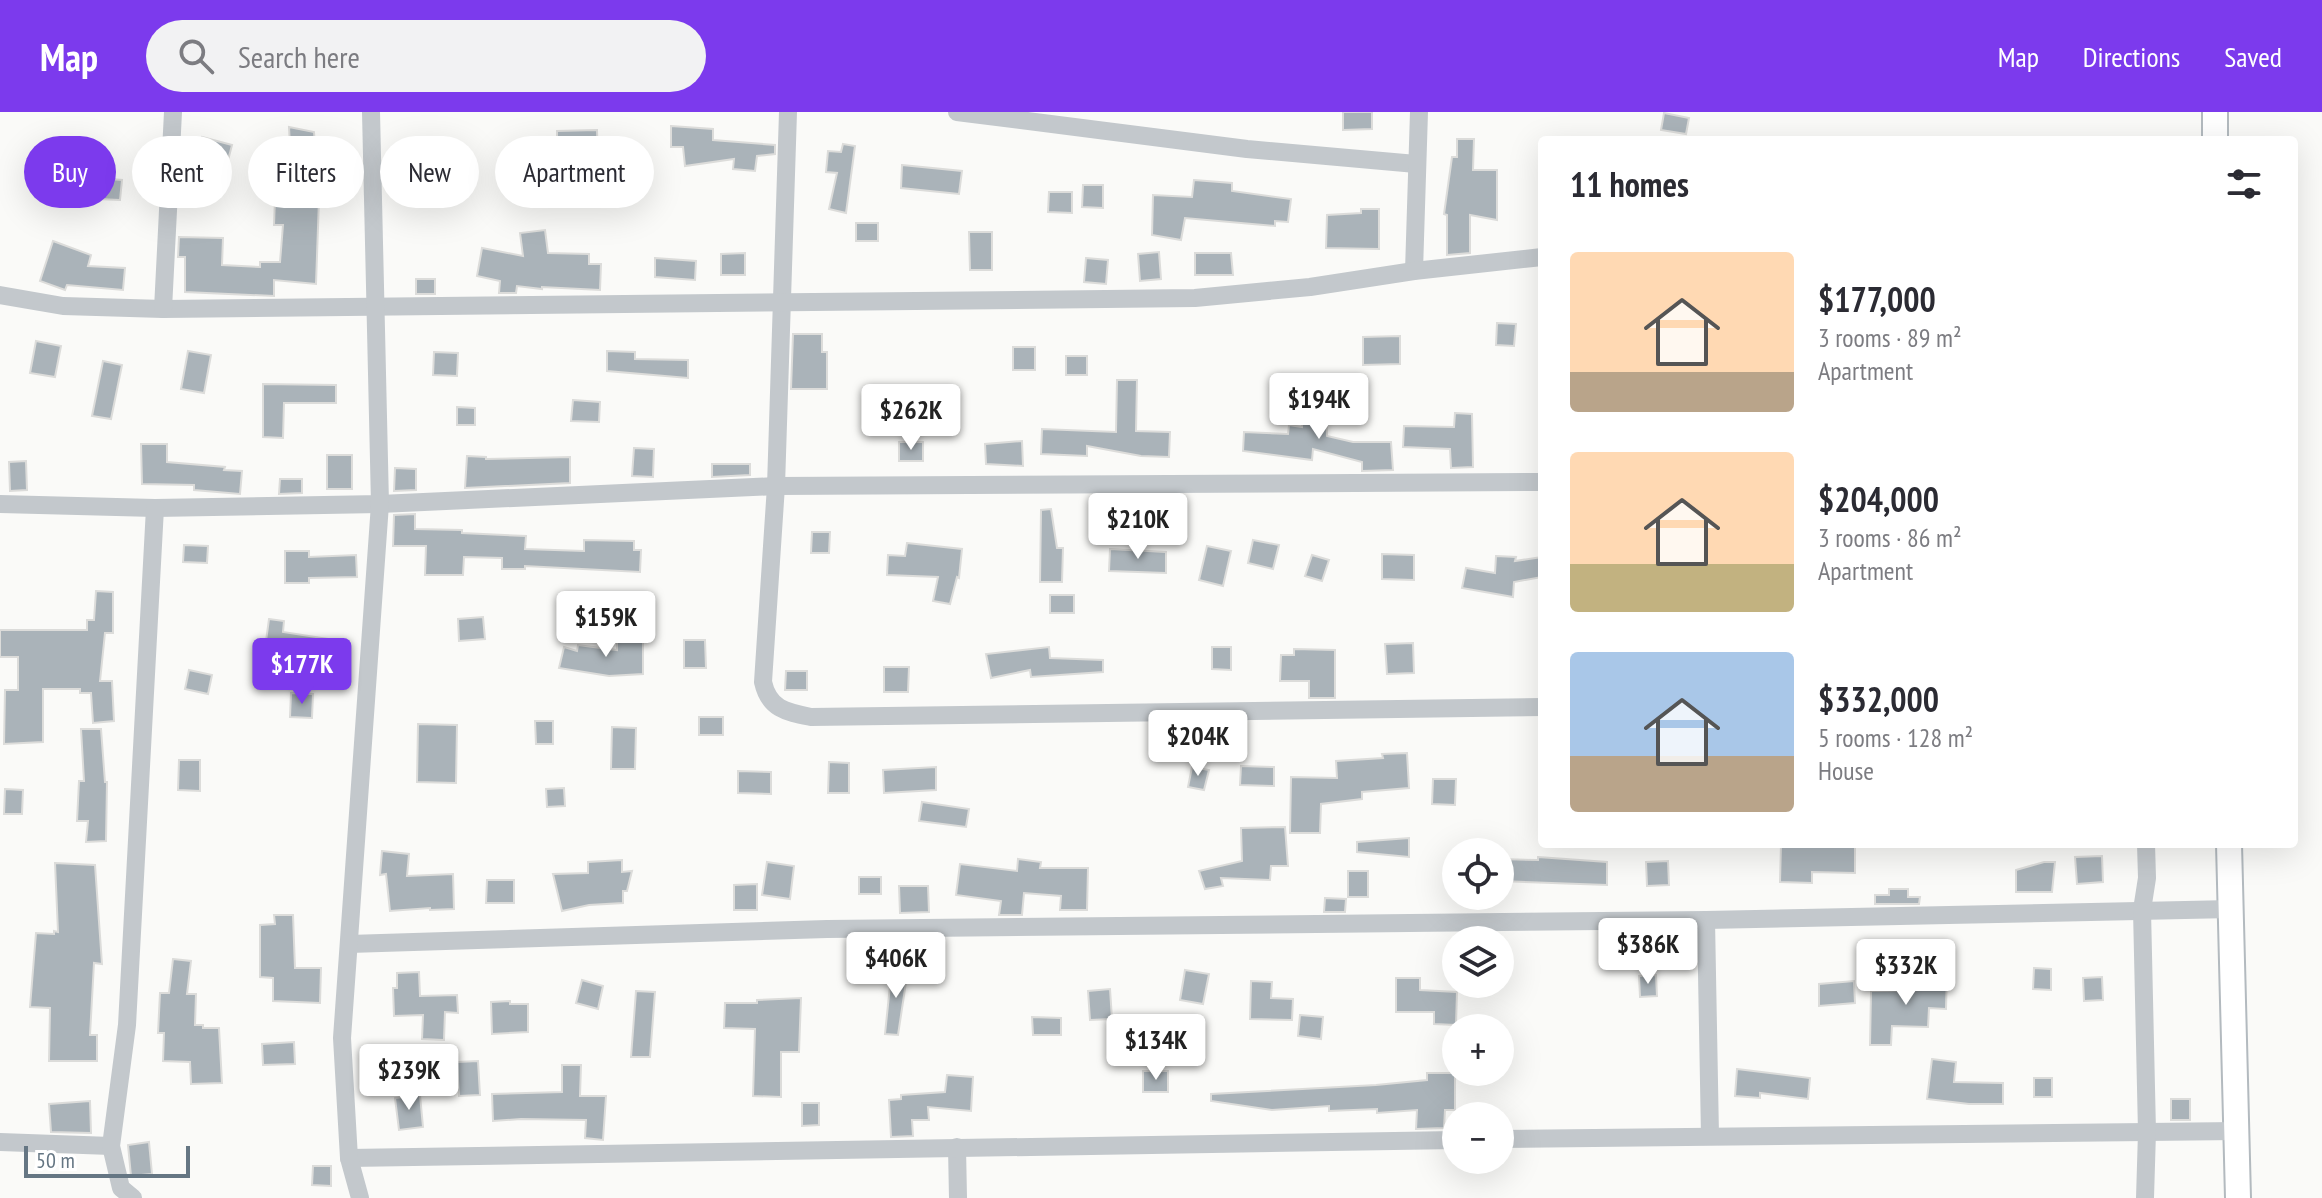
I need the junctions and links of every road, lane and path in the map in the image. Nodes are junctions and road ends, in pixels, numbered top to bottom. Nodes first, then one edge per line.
1 (173, 112) edge
2 (371, 112) edge
3 (788, 112) edge
4 (957, 112) edge
5 (1419, 112) edge
6 (2215, 112) edge
7 (2215, 136) edge
8 (1416, 164) junction
9 (1538, 257) edge
10 (1414, 271) junction
11 (0, 295) edge
12 (781, 304) junction
13 (374, 307) junction
14 (163, 309) junction
15 (1538, 482) edge
16 (776, 486) junction
17 (0, 504) edge
18 (380, 504) junction
19 (155, 508) junction
20 (1538, 707) edge
21 (2146, 848) edge
22 (2229, 848) edge
23 (2232, 909) junction
24 (2142, 910) junction
25 (1706, 920) junction
26 (349, 944) junction
27 (2238, 1131) junction
28 (2147, 1132) junction
29 (1710, 1136) junction
30 (1514, 1139) edge
31 (1442, 1140) edge
32 (0, 1142) edge
33 (111, 1146) junction
34 (957, 1147) junction
35 (349, 1158) junction
36 (133, 1198) edge
37 (360, 1198) edge
38 (958, 1198) edge
39 (2145, 1198) edge
40 (2238, 1198) edge

1 - 14 street
2 - 13 street
3 - 12 street
4 - 8 street
5 - 8 street
6 - 7 main road
8 - 10 street
9 - 10 street
10 - 12 street
11 - 14 street
12 - 13 street
12 - 16 street
13 - 14 street
13 - 18 street
15 - 16 street
16 - 18 street
16 - 20 street
17 - 19 street
18 - 19 street
18 - 26 street
19 - 33 street
21 - 24 street
22 - 23 main road
23 - 24 street
23 - 27 main road
24 - 25 street
24 - 28 street
25 - 26 street
25 - 29 street
26 - 35 street
27 - 28 street
27 - 40 main road
28 - 29 street
28 - 39 street
29 - 30 street
31 - 34 street
32 - 33 street
33 - 36 street
34 - 35 street
34 - 38 street
35 - 37 street

